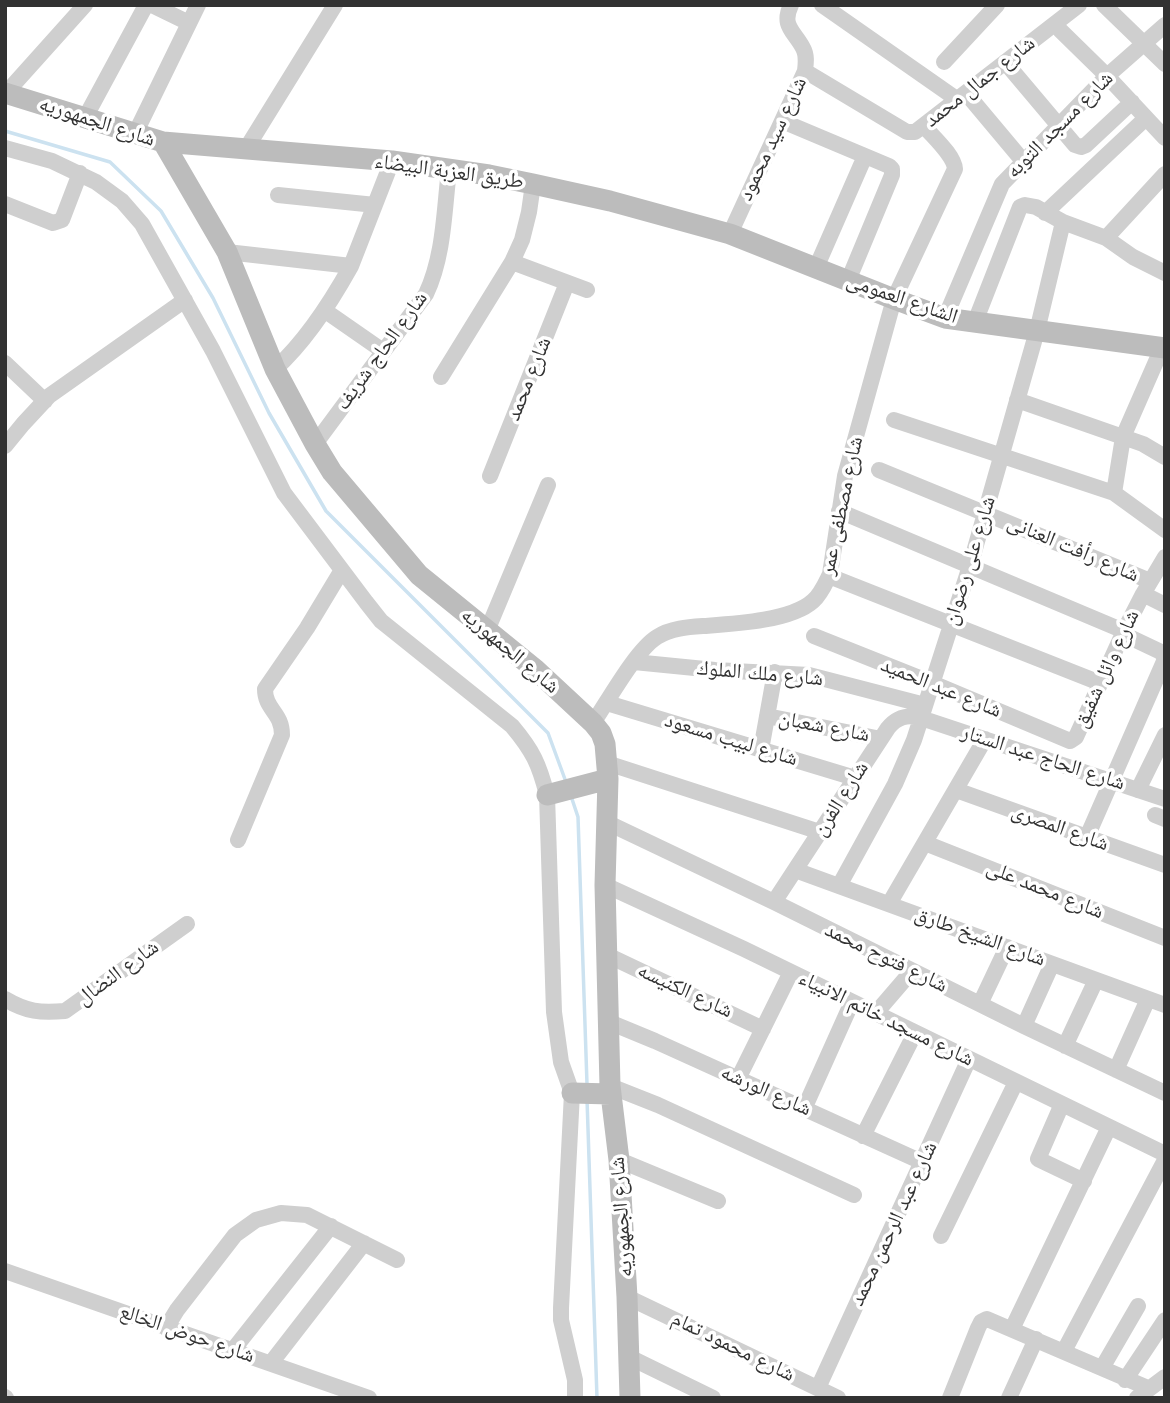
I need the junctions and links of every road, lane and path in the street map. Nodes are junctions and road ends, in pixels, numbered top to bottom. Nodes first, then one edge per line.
1 (85, 5) edge
2 (146, 5) edge
3 (152, 5) edge
4 (198, 5) edge
5 (335, 5) edge
6 (791, 5) edge
7 (822, 5) edge
8 (997, 5) edge
9 (1079, 5) edge
10 (1104, 5) edge
11 (189, 23) junction
12 (1165, 25) edge
13 (1060, 30) dead end
14 (1143, 44) junction
15 (944, 62) dead end
16 (1005, 62) junction
17 (1165, 64) edge
18 (805, 71) junction
19 (1107, 76) junction
20 (6, 93) edge
21 (962, 96) junction
22 (1132, 102) junction
23 (85, 118) junction
24 (1146, 118) junction
25 (782, 121) junction
26 (1058, 125) junction
27 (923, 126) junction
28 (135, 134) junction
29 (1165, 138) edge
30 (163, 142) junction
31 (5, 148) edge
32 (246, 149) junction
33 (865, 156) junction
34 (392, 161) junction
35 (1023, 161) junction
36 (449, 170) junction
37 (80, 173) junction
38 (1165, 174) edge
39 (533, 184) junction
40 (278, 195) dead end
41 (5, 204) edge
42 (375, 205) junction
43 (1045, 214) junction
44 (1063, 222) junction
45 (730, 234) junction
46 (1106, 238) junction
47 (227, 252) junction
48 (512, 262) junction
49 (351, 266) junction
50 (816, 268) junction
51 (1165, 273) edge
52 (848, 281) junction
53 (567, 283) junction
54 (587, 290) dead end
55 (894, 299) junction
56 (185, 300) junction
57 (324, 310) junction
58 (946, 318) junction
59 (975, 322) junction
60 (1037, 331) junction
61 (1164, 348) edge
62 (383, 351) junction
63 (5, 363) edge
64 (275, 369) junction
65 (441, 377) dead end
66 (1017, 400) junction
67 (45, 401) junction
68 (894, 420) dead end
69 (1123, 437) junction
70 (314, 444) junction
71 (5, 446) edge
72 (1002, 456) junction
73 (1165, 457) edge
74 (879, 470) dead end
75 (490, 476) dead end
76 (548, 485) dead end
77 (1114, 493) junction
78 (839, 511) junction
79 (985, 513) junction
80 (1165, 530) edge
81 (1165, 557) edge
82 (970, 566) junction
83 (342, 570) junction
84 (829, 576) junction
85 (1147, 588) junction
86 (1165, 605) edge
87 (951, 624) junction
88 (487, 631) junction
89 (1123, 633) junction
90 (814, 636) dead end
91 (1165, 658) edge
92 (634, 662) junction
93 (775, 672) junction
94 (932, 683) junction
95 (1100, 683) junction
96 (607, 703) junction
97 (923, 712) junction
98 (767, 716) junction
99 (593, 723) junction
100 (1165, 735) edge
101 (881, 739) junction
102 (985, 739) junction
103 (1068, 741) joint
104 (761, 750) junction
105 (602, 775) junction
106 (855, 778) junction
107 (1111, 781) junction
108 (956, 790) junction
109 (1138, 790) junction
110 (553, 793) junction
111 (1165, 799) edge
112 (608, 823) junction
113 (820, 832) junction
114 (1087, 837) junction
115 (238, 840) dead end
116 (925, 843) junction
117 (1165, 866) edge
118 (795, 870) junction
119 (605, 886) junction
120 (839, 886) junction
121 (774, 902) junction
122 (889, 904) junction
123 (187, 924) dead end
124 (1165, 938) edge
125 (1007, 947) junction
126 (607, 954) junction
127 (1052, 964) junction
128 (912, 971) junction
129 (791, 972) junction
130 (1096, 980) junction
131 (5, 999) edge
132 (1149, 999) junction
133 (852, 1002) junction
134 (980, 1004) junction
135 (1165, 1005) edge
136 (876, 1014) junction
137 (609, 1022) junction
138 (1024, 1026) junction
139 (763, 1029) junction
140 (915, 1033) junction
141 (1065, 1046) junction
142 (969, 1059) junction
143 (1116, 1070) junction
144 (738, 1079) junction
145 (1016, 1082) junction
146 (607, 1091) junction
147 (576, 1093) junction
148 (1165, 1093) edge
149 (1062, 1104) junction
150 (804, 1109) junction
151 (1109, 1127) junction
152 (863, 1136) junction
153 (1165, 1154) edge
154 (619, 1160) junction
155 (1165, 1160) edge
156 (922, 1162) junction
157 (1084, 1181) junction
158 (854, 1195) dead end
159 (718, 1201) dead end
160 (331, 1226) junction
161 (941, 1236) dead end
162 (364, 1243) junction
163 (397, 1260) dead end
164 (5, 1271) edge
165 (627, 1297) junction
166 (1138, 1306) dead end
167 (1165, 1320) edge
168 (166, 1328) junction
169 (1012, 1329) junction
170 (1036, 1339) junction
171 (233, 1350) junction
172 (1065, 1351) junction
173 (629, 1357) junction
174 (271, 1363) junction
175 (1102, 1368) junction
176 (1165, 1377) edge
177 (1125, 1380) junction
178 (818, 1388) junction
179 (335, 1392) edge
180 (1142, 1393) edge
181 (369, 1398) edge
182 (576, 1398) edge
183 (629, 1398) edge
184 (713, 1398) edge
185 (838, 1398) edge
186 (950, 1398) edge
187 (1009, 1398) edge

1 - 20 street
2 - 23 street
3 - 11 street
4 - 11 street
5 - 32 street
6 - 18 street, شارع سيد محمود
7 - 21 street
8 - 15 street
9 - 16 street, شارع جمال محمد
10 - 14 street
11 - 28 street
12 - 14 street, شارع مسجد التوبه
13 - 19 street
14 - 17 street
14 - 19 street, شارع مسجد التوبه
16 - 21 street, شارع جمال محمد
16 - 26 street
18 - 25 street, شارع سيد محمود
18 - 27 street, شارع جمال محمد
19 - 22 street
19 - 26 street, شارع مسجد التوبه
20 - 23 street, شارع الجمهوريه
21 - 27 street, شارع جمال محمد
21 - 35 street
22 - 24 street
22 - 26 street
23 - 28 street, شارع الجمهوريه
24 - 29 street
24 - 43 street
25 - 33 street
25 - 45 street, شارع سيد محمود
26 - 35 street, شارع مسجد التوبه
27 - 55 street, شارع مصطفى عمر
28 - 30 street, شارع الجمهوريه
30 - 32 street, طريق العزبة البيضاء
30 - 47 street, شارع الجمهوريه
31 - 37 street
32 - 34 street, طريق العزبة البيضاء
33 - 50 street
33 - 52 street
34 - 36 street, طريق العزبة البيضاء
34 - 42 street
35 - 58 street, شارع مسجد التوبه
36 - 39 street, طريق العزبة البيضاء
36 - 62 street, شارع الحاج شريف
37 - 41 street
37 - 56 street
38 - 46 street
39 - 45 street, طريق العزبة البيضاء
39 - 48 street
40 - 42 street
42 - 49 street
43 - 44 street
43 - 59 street
44 - 46 street
44 - 60 street, شارع على رضوان
45 - 50 street, الشارع العمومى
46 - 51 street
47 - 49 street
47 - 64 street, شارع الجمهوريه
48 - 53 street
48 - 65 street
49 - 57 street
50 - 52 street, الشارع العمومى
52 - 55 street, الشارع العمومى
53 - 54 street
53 - 75 street, شارع محمد
55 - 58 street, الشارع العمومى
55 - 78 street, شارع مصطفى عمر
56 - 67 street
56 - 83 street
57 - 62 street
57 - 64 street
58 - 59 street, الشارع العمومى
59 - 60 street, الشارع العمومى
60 - 61 street, الشارع العمومى
60 - 66 street, شارع على رضوان
61 - 69 street
62 - 70 street, شارع الحاج شريف
63 - 67 street
64 - 70 street, شارع الجمهوريه
66 - 69 street
66 - 72 street, شارع على رضوان
67 - 71 street
68 - 72 street
69 - 73 street
69 - 77 street
70 - 88 street, شارع الجمهوريه
72 - 77 street
72 - 79 street, شارع على رضوان
74 - 79 street, شارع رأفت العنانى
76 - 88 street
77 - 80 street
78 - 82 street
78 - 84 street, شارع مصطفى عمر
79 - 82 street, شارع على رضوان
79 - 85 street, شارع رأفت العنانى
81 - 85 street, شارع وائل شفيق
82 - 87 street, شارع على رضوان
82 - 89 street
83 - 110 street
83 - 115 street
84 - 87 street
84 - 92 street, شارع مصطفى عمر
85 - 86 street, شارع رأفت العنانى
85 - 89 street, شارع وائل شفيق
87 - 94 street, شارع على رضوان
87 - 95 street
88 - 99 street, شارع الجمهوريه
89 - 91 street
89 - 95 street, شارع وائل شفيق
90 - 94 street, شارع عبد الحميد
91 - 107 street
92 - 93 street, شارع ملك الملوك
92 - 96 street, شارع مصطفى عمر
93 - 97 street, شارع ملك الملوك
93 - 98 street
94 - 97 street, شارع على رضوان
94 - 103 street, شارع عبد الحميد
95 - 103 street, شارع وائل شفيق
96 - 99 street, شارع مصطفى عمر
96 - 104 street, شارع لبيب مسعود
97 - 101 street, شارع الفرن
97 - 102 street, شارع الحاج عبد الستار
97 - 120 street, شارع على رضوان
98 - 101 street, شارع شعبان
98 - 104 street
99 - 105 street, شارع الجمهوريه
100 - 109 street
101 - 106 street, شارع الفرن
102 - 107 street, شارع الحاج عبد الستار
102 - 108 street, شارع عبد الحميد
104 - 106 street, شارع لبيب مسعود
105 - 110 street
105 - 112 street, شارع الجمهوريه
105 - 113 street
106 - 113 street, شارع الفرن
107 - 109 street, شارع الحاج عبد الستار
107 - 114 street
108 - 114 street, شارع المصرى
108 - 116 street, شارع عبد الحميد
109 - 111 street, شارع الحاج عبد الستار
110 - 147 street
112 - 119 street, شارع الجمهوريه
112 - 121 street, شارع فتوح محمد
113 - 118 street, شارع الفرن
114 - 117 street, شارع المصرى
116 - 122 street, شارع عبد الحميد
116 - 124 street, شارع محمد على
118 - 120 street, شارع الشيخ طارق
118 - 121 street, شارع الفرن
119 - 126 street, شارع الجمهوريه
119 - 129 street, شارع مسجد خاتم الانبياء
120 - 122 street, شارع الشيخ طارق
121 - 128 street, شارع فتوح محمد
122 - 125 street, شارع الشيخ طارق
123 - 131 street, شارع النضال
125 - 127 street, شارع الشيخ طارق
125 - 134 street
126 - 137 street, شارع الجمهوريه
126 - 139 street, شارع الكنيسه
127 - 130 street, شارع الشيخ طارق
127 - 138 street
128 - 134 street, شارع فتوح محمد
128 - 136 street
129 - 133 street, شارع مسجد خاتم الانبياء
129 - 139 street
130 - 132 street, شارع الشيخ طارق
130 - 141 street
132 - 135 street, شارع الشيخ طارق
132 - 143 street
133 - 136 street, شارع مسجد خاتم الانبياء
133 - 150 street
134 - 138 street, شارع فتوح محمد
136 - 140 street, شارع مسجد خاتم الانبياء
137 - 144 street, شارع الورشه
137 - 146 street, شارع الجمهوريه
138 - 141 street, شارع فتوح محمد
139 - 144 street
140 - 142 street, شارع مسجد خاتم الانبياء
140 - 152 street
141 - 143 street, شارع فتوح محمد
142 - 145 street, شارع مسجد خاتم الانبياء
142 - 156 street, شارع عبد الرحمن محمد
143 - 148 street, شارع فتوح محمد
144 - 150 street, شارع الورشه
145 - 149 street, شارع مسجد خاتم الانبياء
145 - 161 street
146 - 147 street
146 - 154 street, شارع الجمهوريه
146 - 158 street
147 - 182 street
149 - 151 street, شارع مسجد خاتم الانبياء
149 - 157 street
150 - 152 street, شارع الورشه
151 - 153 street, شارع مسجد خاتم الانبياء
151 - 157 street
152 - 156 street, شارع الورشه
154 - 159 street
154 - 165 street, شارع الجمهوريه
155 - 172 street
156 - 178 street, شارع عبد الرحمن محمد
157 - 169 street
160 - 162 street
160 - 168 street
160 - 171 street
162 - 163 street
162 - 174 street
164 - 168 street, شارع حوض الخالع
165 - 173 street, شارع الجمهوريه
165 - 178 street, شارع محمود تمام
166 - 175 street
167 - 177 street
168 - 171 street, شارع حوض الخالع
169 - 170 street
169 - 186 street
170 - 172 street
170 - 187 street
171 - 174 street, شارع حوض الخالع
172 - 175 street
173 - 183 street, شارع الجمهوريه
173 - 184 street
174 - 179 street, شارع حوض الخالع
175 - 177 street
176 - 180 street
177 - 180 street
178 - 185 street, شارع محمود تمام
179 - 181 street, شارع حوض الخالع

